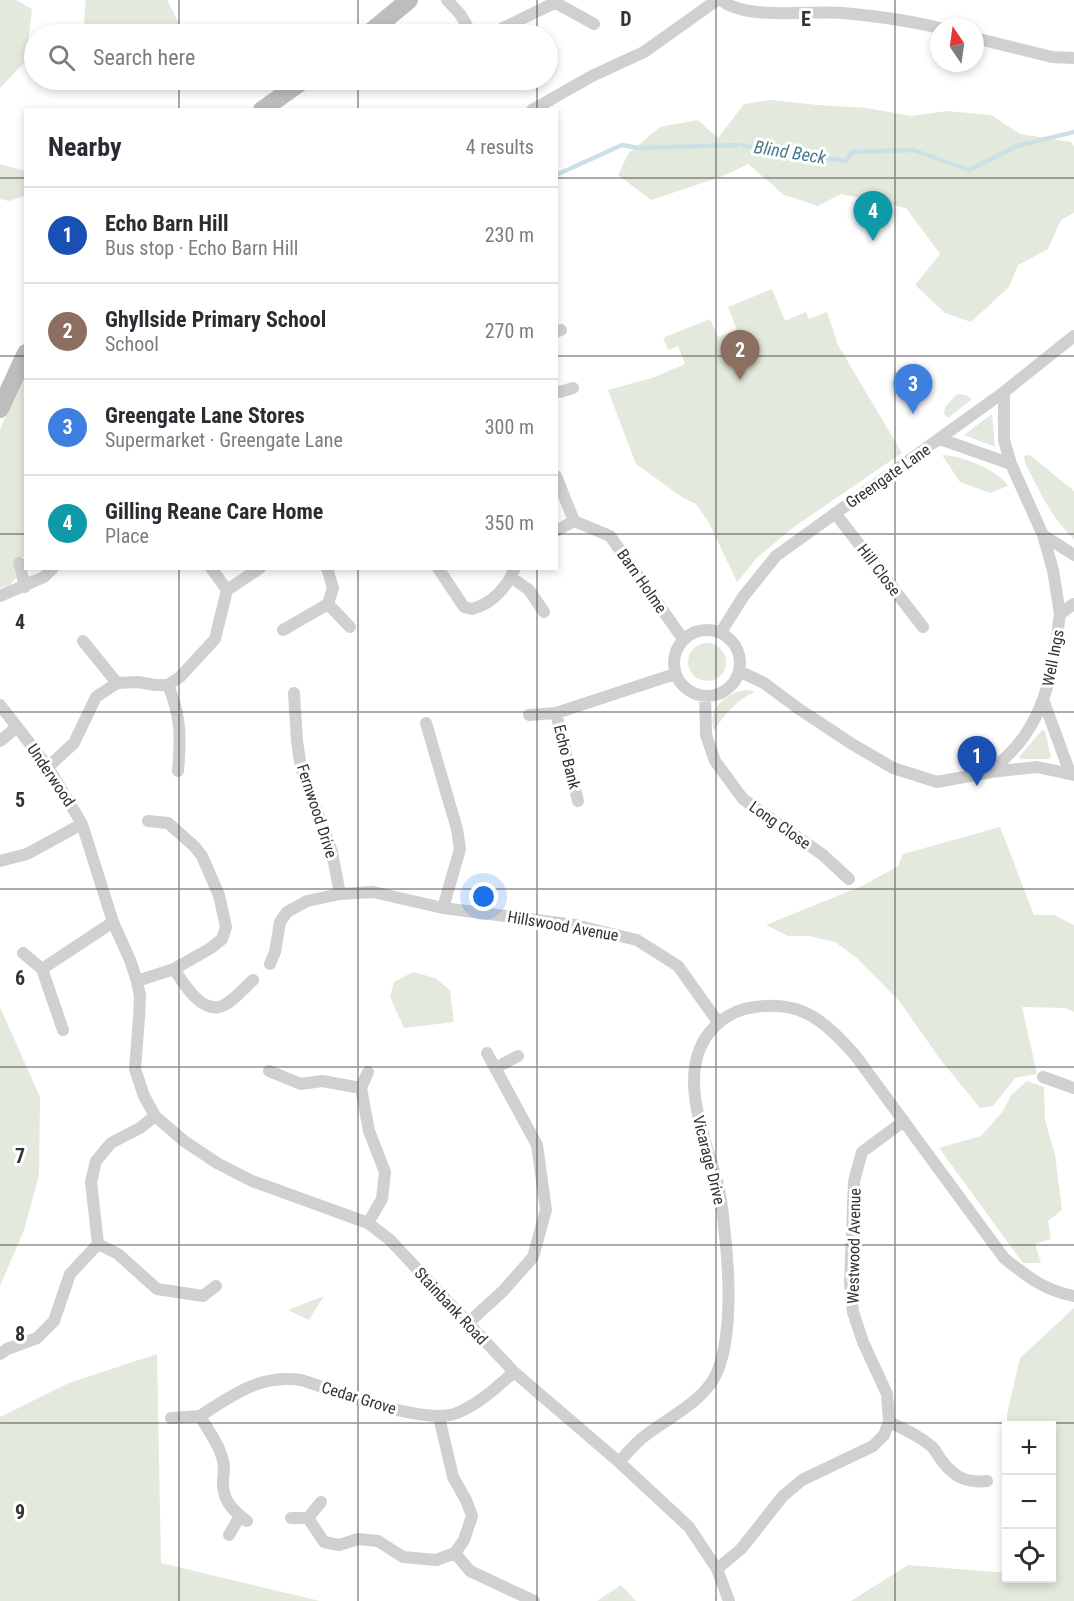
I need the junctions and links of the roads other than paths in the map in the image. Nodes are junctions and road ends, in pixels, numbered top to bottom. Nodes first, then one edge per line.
1 (409, 0) edge
2 (447, 0) edge
3 (719, 0) edge
4 (380, 24) edge
5 (466, 24) edge
6 (511, 24) edge
7 (594, 24) dead end
8 (930, 26) edge
9 (984, 40) edge
10 (1074, 58) edge
11 (290, 90) edge
12 (265, 108) edge
13 (535, 108) edge
14 (1074, 336) edge
15 (24, 357) edge
16 (573, 387) dead end
17 (558, 392) edge
18 (1004, 392) junction
19 (0, 409) edge
20 (940, 439) junction
21 (1011, 464) junction
22 (558, 481) edge
23 (835, 513) junction
24 (574, 521) junction
25 (558, 530) edge
26 (1042, 535) junction
27 (1074, 555) edge
28 (19, 563) dead end
29 (51, 570) edge
30 (212, 570) edge
31 (257, 570) edge
32 (328, 570) edge
33 (439, 570) edge
34 (513, 573) edge
35 (25, 586) junction
36 (227, 590) junction
37 (0, 596) edge
38 (328, 604) junction
39 (1074, 604) edge
40 (544, 612) dead end
41 (1060, 614) junction
42 (350, 627) dead end
43 (923, 627) dead end
44 (283, 630) dead end
45 (721, 632) junction
46 (683, 639) junction
47 (83, 641) dead end
48 (739, 671) junction
49 (675, 674) junction
50 (117, 683) junction
51 (168, 685) junction
52 (294, 693) dead end
53 (705, 696) junction
54 (1044, 702) junction
55 (0, 705) edge
56 (556, 713) junction
57 (529, 715) dead end
58 (426, 723) dead end
59 (17, 727) junction
60 (0, 741) edge
61 (48, 767) junction
62 (178, 771) dead end
63 (991, 772) junction
64 (1072, 774) edge
65 (578, 801) dead end
66 (148, 821) dead end
67 (82, 824) junction
68 (1, 866) edge
69 (849, 879) dead end
70 (340, 894) junction
71 (443, 908) junction
72 (113, 922) junction
73 (23, 953) dead end
74 (270, 964) dead end
75 (42, 969) junction
76 (174, 969) junction
77 (253, 980) dead end
78 (137, 981) junction
79 (718, 1022) junction
80 (63, 1030) dead end
81 (487, 1053) dead end
82 (518, 1056) dead end
83 (495, 1068) junction
84 (135, 1069) joint
85 (269, 1071) dead end
86 (368, 1072) dead end
87 (1043, 1077) dead end
88 (361, 1088) junction
89 (1074, 1088) edge
90 (155, 1116) junction
91 (904, 1121) junction
92 (368, 1222) junction
93 (98, 1244) junction
94 (216, 1286) dead end
95 (1074, 1296) edge
96 (467, 1324) junction
97 (0, 1354) edge
98 (514, 1372) junction
99 (200, 1416) junction
100 (439, 1417) junction
101 (171, 1418) dead end
102 (889, 1422) junction
103 (619, 1462) junction
104 (987, 1481) dead end
105 (321, 1502) dead end
106 (291, 1518) dead end
107 (308, 1518) junction
108 (229, 1535) dead end
109 (456, 1553) junction
110 (717, 1569) junction
111 (534, 1601) edge
112 (729, 1601) edge

1 - 4 street
2 - 5 street
3 - 8 street
3 - 13 street
6 - 7 street
9 - 10 street
11 - 12 street
14 - 18 street, Greengate Lane
15 - 19 street
16 - 17 street
18 - 20 street, Greengate Lane
18 - 21 street, Well Ings
20 - 21 street
20 - 23 street, Greengate Lane
21 - 26 street, Well Ings
22 - 24 street
23 - 43 street, Hill Close
23 - 45 street, Greengate Lane
24 - 25 street
24 - 46 street, Barn Holme
26 - 27 street
26 - 41 street, Well Ings
28 - 35 street
29 - 35 street
30 - 36 street
31 - 36 street
32 - 38 street
33 - 34 street
34 - 40 street
35 - 37 street
36 - 51 street
38 - 42 street
38 - 44 street
39 - 41 street, Well Ings
41 - 54 street, Well Ings
45 - 46 street
45 - 48 street
46 - 49 street
47 - 50 street
48 - 53 street
48 - 63 street
49 - 53 street
49 - 56 street
50 - 51 street
50 - 61 street
51 - 62 street
52 - 70 street, Fernwood Drive
53 - 69 street, Long Close
54 - 63 street, Well Ings
54 - 64 street
55 - 59 street, Underwood
56 - 57 street
56 - 65 street, Echo Bank
58 - 71 street
59 - 60 street, Underwood
59 - 61 street, Underwood
61 - 67 street, Underwood
63 - 64 street
66 - 76 street
67 - 68 street, Underwood
67 - 72 street, Underwood
70 - 71 street, Hillswood Avenue
70 - 74 street, Hillswood Avenue
71 - 79 street, Hillswood Avenue
72 - 75 street
72 - 78 street, Underwood
73 - 75 street
75 - 80 street
76 - 77 street
76 - 78 street
78 - 84 street, Underwood
79 - 91 street, Vicarage Drive
79 - 103 street, Vicarage Drive
81 - 83 street
82 - 83 street
83 - 96 street
84 - 90 street, Stainbank Road
85 - 88 street
86 - 88 street
87 - 89 street
88 - 92 street
90 - 92 street, Stainbank Road
90 - 93 street
91 - 95 street, Vicarage Drive
91 - 102 street, Westwood Avenue
92 - 96 street, Stainbank Road
93 - 94 street
93 - 97 street
96 - 98 street, Stainbank Road
98 - 100 street, Cedar Grove
98 - 103 street, Stainbank Road
99 - 100 street, Cedar Grove
99 - 101 street, Cedar Grove
99 - 108 street
100 - 109 street
102 - 104 street
102 - 110 street
103 - 110 street, Stainbank Road
105 - 107 street
106 - 107 street
107 - 109 street
109 - 111 street
110 - 112 street, Stainbank Road

